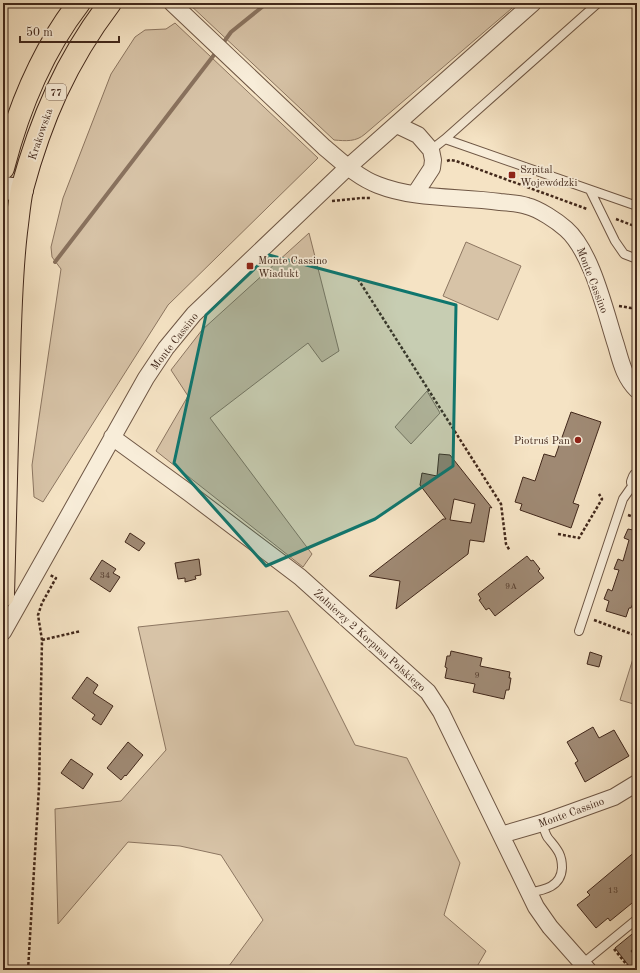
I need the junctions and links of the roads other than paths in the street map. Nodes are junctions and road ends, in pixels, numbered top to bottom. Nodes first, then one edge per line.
1 (79, 3) edge
2 (110, 3) edge
3 (172, 3) edge
4 (533, 3) edge
5 (598, 3) edge
6 (18, 115) junction
7 (397, 125) junction
8 (3, 134) edge
9 (444, 139) junction
10 (431, 150) junction
11 (3, 168) edge
12 (347, 168) junction
13 (12, 189) edge
14 (590, 190) junction
15 (415, 194) junction
16 (637, 206) edge
17 (637, 259) edge
18 (631, 374) edge
19 (637, 390) edge
20 (112, 437) junction
21 (636, 481) edge
22 (3, 596) edge
23 (579, 631) dead end
24 (3, 632) edge
25 (637, 783) edge
26 (542, 823) junction
27 (502, 835) junction
28 (528, 893) junction
29 (637, 919) edge
30 (585, 967) edge

1 - 6 highway, 77
2 - 13 highway, Krakowska / 77
3 - 12 street
4 - 7 street, Monte Cassino
5 - 9 lane
6 - 8 highway
6 - 11 highway, 77
7 - 10 street
7 - 12 street, Monte Cassino
9 - 10 lane
9 - 14 lane
10 - 15 street
12 - 15 street, Monte Cassino
12 - 20 street, Monte Cassino
13 - 22 highway, 77
14 - 16 lane
14 - 17 lane
15 - 18 street, Monte Cassino
18 - 19 street, Monte Cassino
20 - 24 street, Monte Cassino
20 - 27 street, Żołnierzy 2 Korpusu Polskiego
21 - 23 lane
25 - 26 street, Monte Cassino
26 - 27 street, Monte Cassino
26 - 28 lane
27 - 28 street, Żołnierzy 2 Korpusu Polskiego
28 - 30 street, Żołnierzy 2 Korpusu Polskiego
29 - 30 lane

